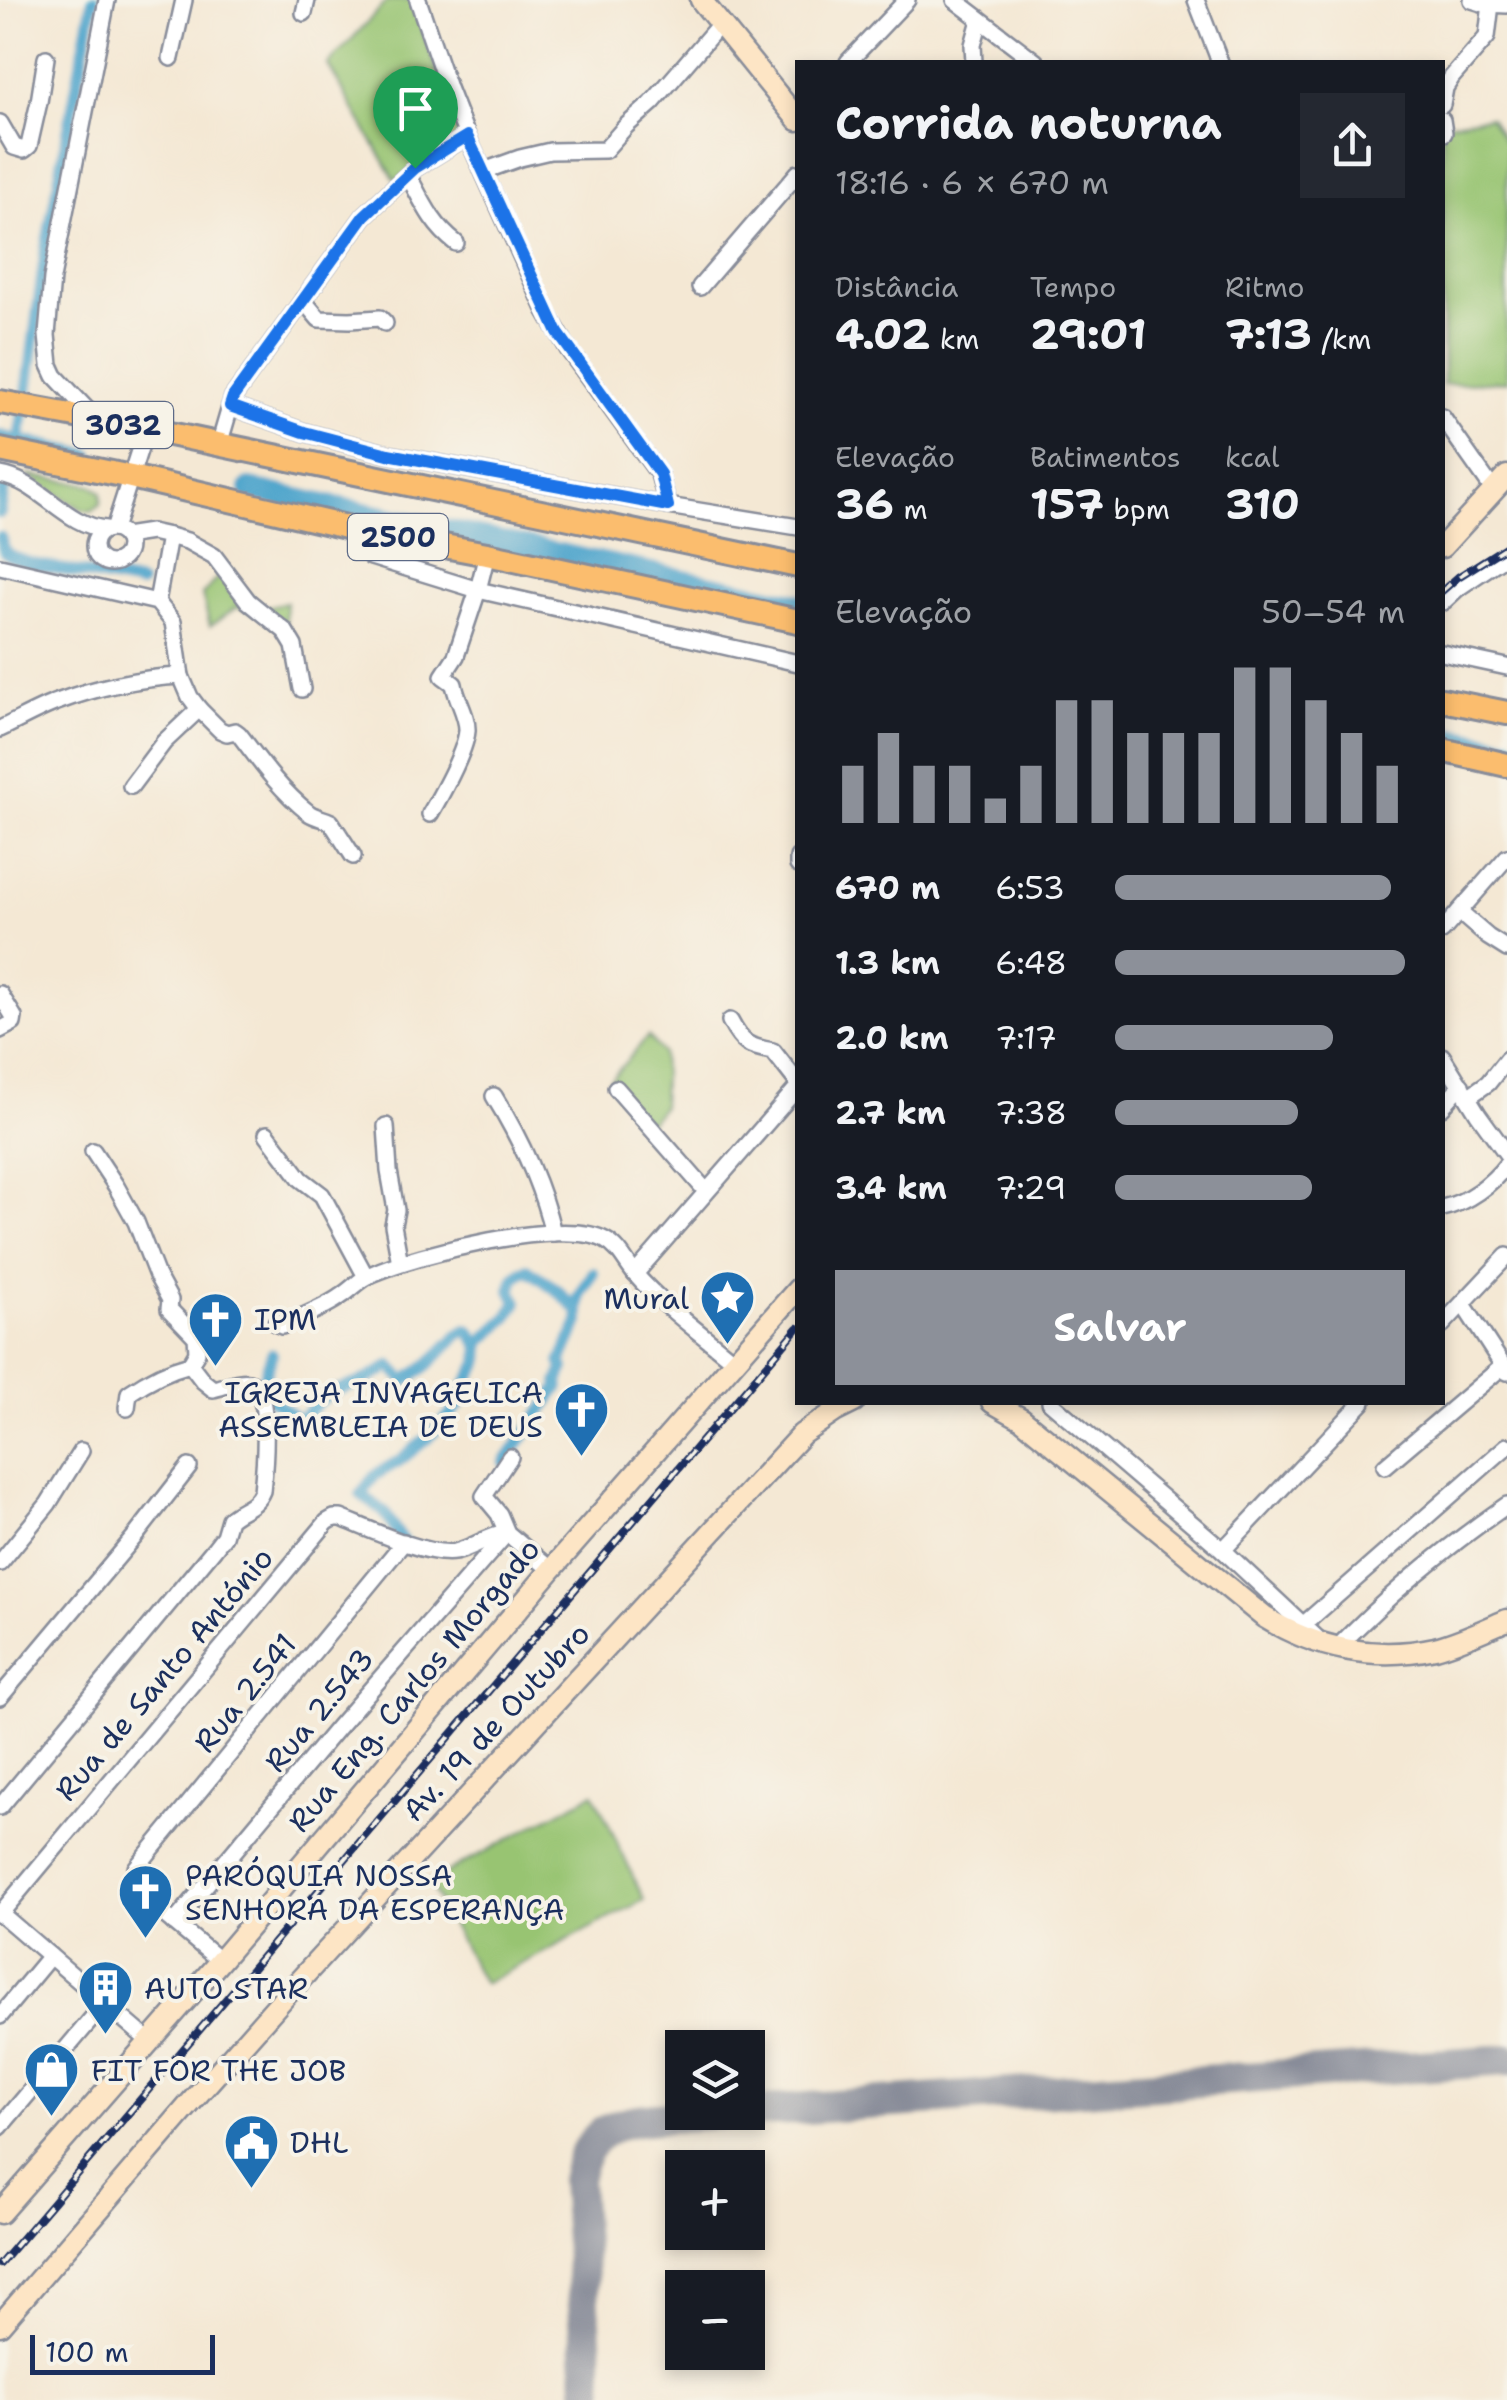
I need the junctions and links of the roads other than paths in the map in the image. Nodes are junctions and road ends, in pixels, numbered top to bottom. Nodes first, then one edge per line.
1 (108, 0) edge
2 (184, 0) edge
3 (418, 0) edge
4 (701, 0) edge
5 (907, 0) edge
6 (955, 0) edge
7 (1196, 0) edge
8 (1472, 0) edge
9 (1499, 5) edge
10 (980, 20) junction
11 (720, 24) junction
12 (46, 58) dead end
13 (171, 58) dead end
14 (850, 60) edge
15 (974, 60) edge
16 (1033, 60) edge
17 (1219, 60) edge
18 (1445, 88) edge
19 (795, 116) edge
20 (0, 123) edge
21 (467, 136) junction
22 (484, 171) junction
23 (408, 175) junction
24 (795, 176) edge
25 (456, 243) dead end
26 (700, 287) dead end
27 (303, 300) junction
28 (384, 322) dead end
29 (0, 402) edge
30 (230, 406) junction
31 (97, 420) junction
32 (1445, 420) edge
33 (146, 429) junction
34 (219, 445) junction
35 (0, 450) edge
36 (246, 451) joint
37 (0, 475) edge
38 (131, 477) junction
39 (1501, 483) edge
40 (668, 506) junction
41 (795, 527) edge
42 (360, 530) junction
43 (115, 531) junction
44 (169, 536) junction
45 (1445, 543) edge
46 (487, 554) junction
47 (1507, 555) edge
48 (795, 565) edge
49 (0, 566) edge
50 (478, 590) junction
51 (1445, 600) edge
52 (157, 602) junction
53 (795, 620) edge
54 (1445, 653) edge
55 (795, 662) edge
56 (1507, 667) edge
57 (181, 676) junction
58 (302, 689) dead end
59 (1445, 701) edge
60 (199, 709) junction
61 (1507, 714) edge
62 (0, 729) edge
63 (1445, 751) edge
64 (1507, 764) edge
65 (131, 786) dead end
66 (430, 814) dead end
67 (353, 856) dead end
68 (1507, 857) edge
69 (1459, 912) junction
70 (1445, 928) edge
71 (1507, 949) edge
72 (0, 994) edge
73 (730, 1022) dead end
74 (0, 1030) edge
75 (1507, 1059) edge
76 (1445, 1061) edge
77 (795, 1081) edge
78 (616, 1088) dead end
79 (795, 1088) edge
80 (1464, 1091) junction
81 (494, 1096) dead end
82 (1445, 1105) edge
83 (386, 1126) dead end
84 (267, 1134) dead end
85 (93, 1151) dead end
86 (1507, 1154) edge
87 (1507, 1164) edge
88 (706, 1191) junction
89 (1445, 1207) edge
90 (553, 1233) junction
91 (1507, 1256) edge
92 (400, 1263) junction
93 (635, 1274) junction
94 (368, 1276) junction
95 (795, 1292) edge
96 (1463, 1304) junction
97 (1445, 1322) edge
98 (276, 1323) dead end
99 (734, 1361) junction
100 (190, 1364) junction
101 (1505, 1369) edge
102 (848, 1405) edge
103 (997, 1405) edge
104 (1054, 1405) edge
105 (1360, 1405) edge
106 (127, 1408) dead end
107 (1507, 1446) edge
108 (81, 1451) dead end
109 (510, 1457) dead end
110 (1385, 1466) dead end
111 (189, 1467) dead end
112 (1507, 1505) edge
113 (508, 1533) junction
114 (404, 1542) junction
115 (1223, 1550) junction
116 (0, 1563) edge
117 (551, 1570) junction
118 (1507, 1620) edge
119 (1303, 1625) junction
120 (1330, 1646) junction
121 (0, 1697) edge
122 (0, 1807) edge
123 (0, 1914) edge
124 (174, 1924) junction
125 (50, 1956) junction
126 (220, 1961) junction
127 (105, 2003) junction
128 (0, 2016) edge
129 (149, 2041) junction
130 (0, 2127) edge
131 (0, 2213) edge
132 (0, 2325) edge

1 - 31 street
2 - 13 street
3 - 21 street
4 - 11 street
5 - 14 street
6 - 10 street
7 - 17 street
8 - 9 street
9 - 18 street
10 - 15 street
10 - 16 street
11 - 19 street
11 - 22 street
12 - 20 street
21 - 22 street
21 - 23 street
22 - 40 street
23 - 25 street
23 - 27 street
24 - 26 street
27 - 28 street
27 - 30 street
29 - 31 main road, 3032
30 - 34 street
30 - 40 street
31 - 33 main road, 3032
32 - 39 street
33 - 34 main road, 3032
33 - 38 street
34 - 36 main road, 3032
35 - 38 main road, 2500
36 - 48 main road, 2500
37 - 43 street
38 - 42 main road, 2500
38 - 43 street
39 - 45 street
40 - 41 street
42 - 46 main road, 2500
42 - 50 street
43 - 44 street
44 - 52 street
44 - 58 street
46 - 50 street
46 - 53 main road, 2500
47 - 51 street
49 - 52 street
50 - 55 street
50 - 66 street
52 - 57 street
54 - 56 street
57 - 60 street
57 - 62 street
59 - 61 main road
60 - 65 street
60 - 67 street
63 - 64 main road
68 - 69 street
69 - 70 street
69 - 71 street
72 - 74 street
73 - 77 street
75 - 80 street
76 - 80 street
78 - 88 street
79 - 88 street
80 - 82 street
80 - 86 street
81 - 90 street
83 - 92 street
84 - 94 street
85 - 100 street
87 - 89 street
88 - 93 street
90 - 92 street
90 - 93 street
91 - 96 street
92 - 94 street
93 - 99 street
94 - 98 street
95 - 99 street, Rua Eng. Carlos Morgado
96 - 97 street
96 - 101 street
99 - 117 street, Rua Eng. Carlos Morgado
100 - 106 street
100 - 122 street
101 - 110 street
102 - 132 street, Av. 19 de Outubro
103 - 120 street
104 - 115 street
105 - 115 street
107 - 119 street
108 - 116 street
109 - 113 street
111 - 121 street
112 - 120 street
113 - 114 street
113 - 117 street
113 - 124 street, Rua 2.543
114 - 123 street, Rua de Santo António
114 - 124 street, Rua 2.541
115 - 119 street
117 - 126 street, Rua Eng. Carlos Morgado
118 - 120 street
119 - 120 street
123 - 125 street
124 - 126 street
125 - 127 street
125 - 128 street
126 - 129 street, Rua Eng. Carlos Morgado
127 - 129 street
127 - 130 street
129 - 131 street, Rua Eng. Carlos Morgado

